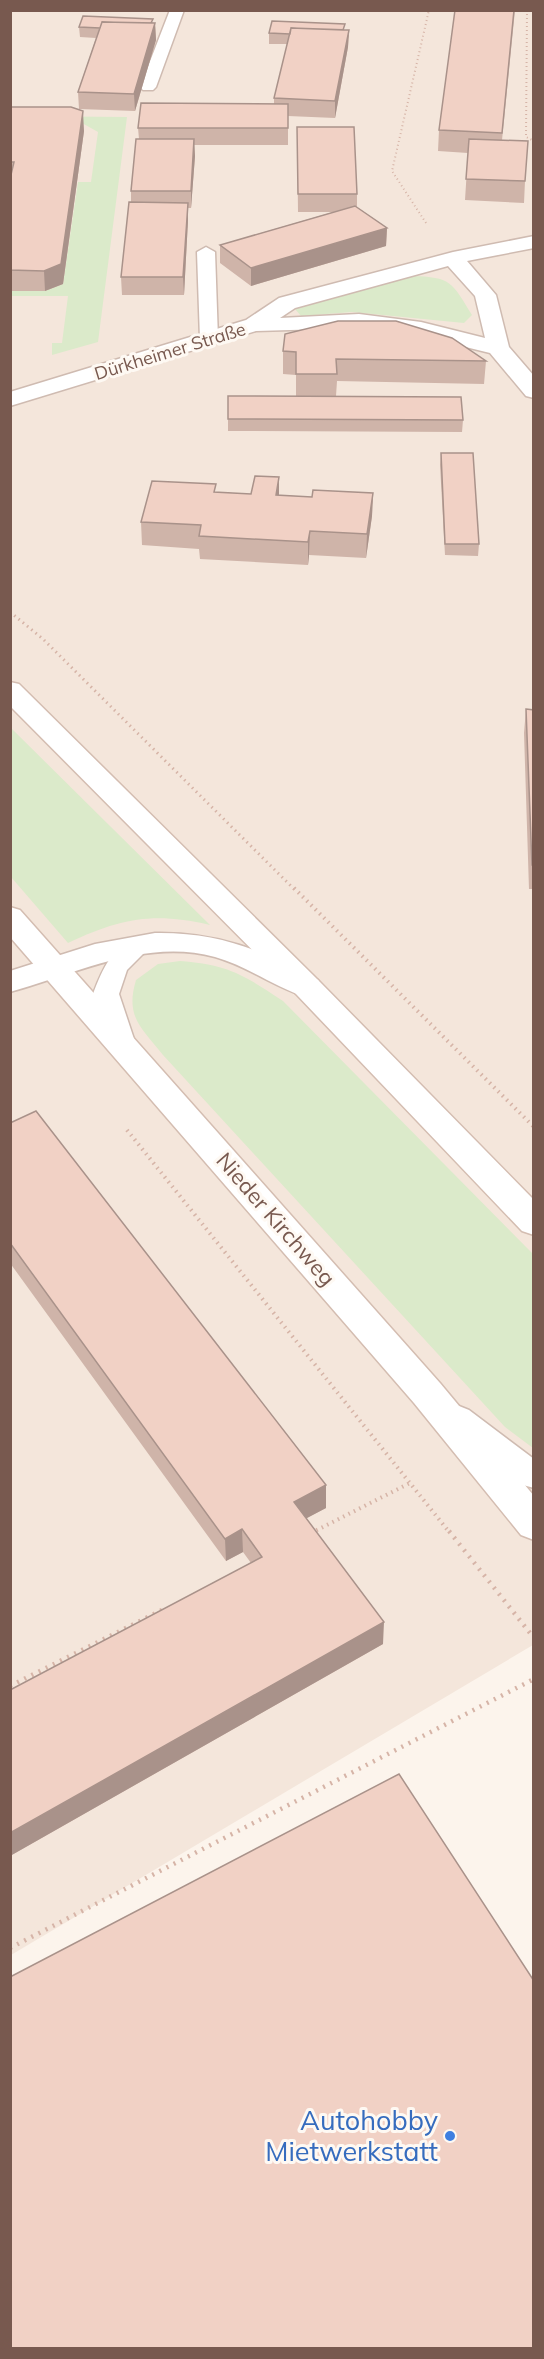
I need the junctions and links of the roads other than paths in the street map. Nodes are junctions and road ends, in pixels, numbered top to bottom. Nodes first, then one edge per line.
1 (177, 10) edge
2 (148, 87) dead end
3 (534, 242) edge
4 (206, 252) dead end
5 (453, 258) junction
6 (254, 325) junction
7 (209, 339) junction
8 (498, 348) junction
9 (534, 391) edge
10 (11, 399) edge
11 (10, 690) edge
12 (10, 917) edge
13 (140, 945) junction
14 (52, 967) junction
15 (10, 982) edge
16 (307, 987) junction
17 (123, 1045) junction
18 (534, 1222) edge
19 (427, 1393) junction
20 (534, 1476) edge
21 (534, 1524) edge

1 - 2 lane
3 - 5 street, Dürkheimer Straße
4 - 7 lane
5 - 6 street, Dürkheimer Straße
5 - 8 street
6 - 7 street, Dürkheimer Straße
6 - 8 street
7 - 10 street, Dürkheimer Straße
8 - 9 street
11 - 16 street
12 - 14 street, Nieder Kirchweg
13 - 14 street
13 - 16 street
13 - 17 lane, Nieder Kirchweg
14 - 15 street
14 - 17 street, Nieder Kirchweg
16 - 18 street
17 - 19 street, Nieder Kirchweg
19 - 20 lane, Nieder Kirchweg
19 - 21 street, Nieder Kirchweg

